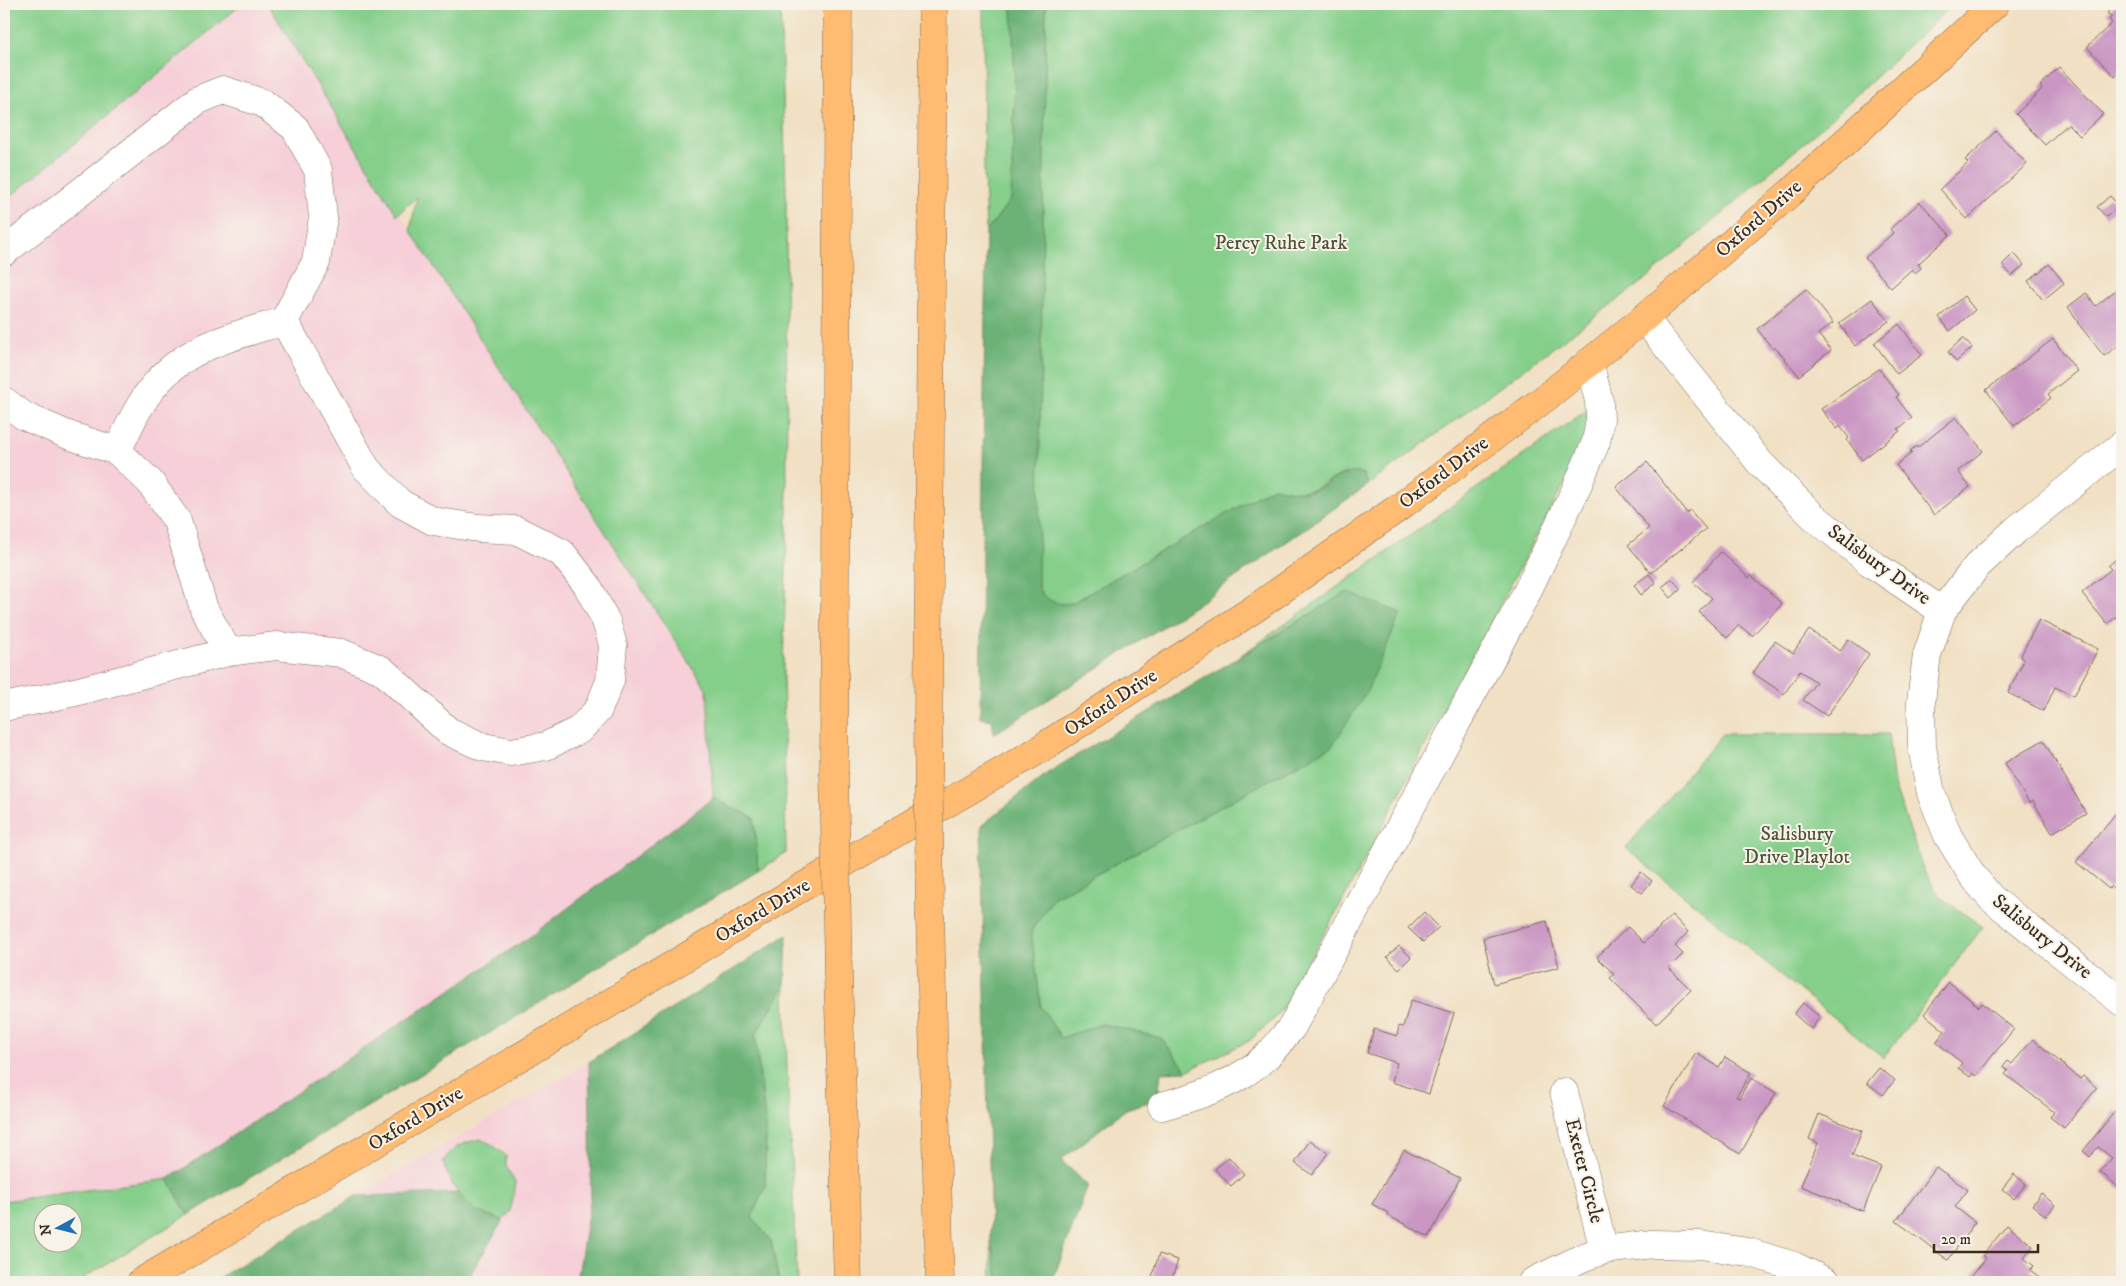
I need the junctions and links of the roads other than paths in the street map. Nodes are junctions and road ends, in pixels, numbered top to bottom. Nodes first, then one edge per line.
1 (838, 4) edge
2 (933, 4) edge
3 (1995, 4) edge
4 (4, 252) edge
5 (1644, 318) junction
6 (284, 321) junction
7 (1589, 362) junction
8 (4, 401) edge
9 (2122, 445) edge
10 (117, 451) junction
11 (1942, 611) junction
12 (228, 652) junction
13 (4, 707) edge
14 (2122, 1002) edge
15 (1564, 1092) dead end
16 (1162, 1106) dead end
17 (1604, 1250) junction
18 (141, 1282) edge
19 (848, 1282) edge
20 (940, 1282) edge
21 (1532, 1282) edge
22 (1827, 1282) edge

1 - 19 main road, bridge
2 - 20 main road, bridge
3 - 5 main road, Oxford Drive
4 - 6 street
5 - 7 main road, Oxford Drive
5 - 11 street, Salisbury Drive
6 - 10 street
6 - 12 street
7 - 16 street
7 - 18 main road, Oxford Drive
8 - 10 street
9 - 11 street
10 - 12 street
11 - 14 street, Salisbury Drive
12 - 13 street
15 - 17 street, Exeter Circle
17 - 21 street
17 - 22 street

